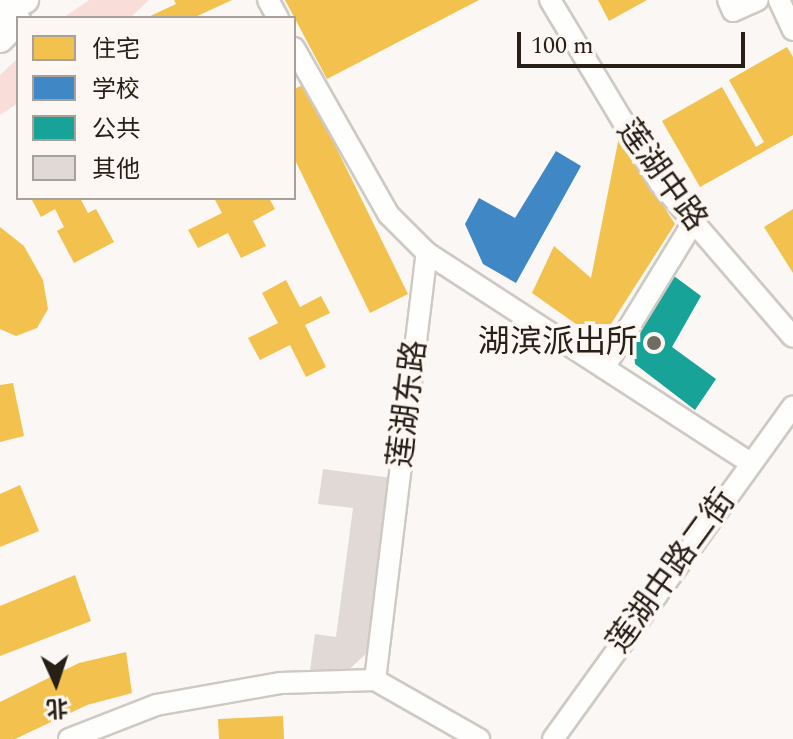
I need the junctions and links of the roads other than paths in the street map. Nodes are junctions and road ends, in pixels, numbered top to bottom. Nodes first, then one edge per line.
1 (25, 0) edge
2 (41, 0) edge
3 (550, 0) edge
4 (728, 0) edge
5 (758, 0) edge
6 (779, 0) edge
7 (0, 12) edge
8 (24, 16) edge
9 (16, 24) edge
10 (793, 30) edge
11 (0, 39) edge
12 (296, 52) edge
13 (693, 223) junction
14 (427, 253) junction
15 (793, 337) edge
16 (604, 368) junction
17 (793, 406) edge
18 (750, 463) junction
19 (375, 680) junction
20 (69, 739) edge
21 (479, 739) edge
22 (553, 739) edge

1 - 7 main road
2 - 8 main road
3 - 13 street, 莲湖中路
4 - 5 street
6 - 10 street
9 - 11 main road
12 - 14 street
13 - 15 street, 莲湖中路
13 - 16 street
14 - 16 street
14 - 19 street, 莲湖东路
16 - 18 street
17 - 18 street, 莲湖中路二街
18 - 22 street, 莲湖中路二街
19 - 20 street
19 - 21 street

